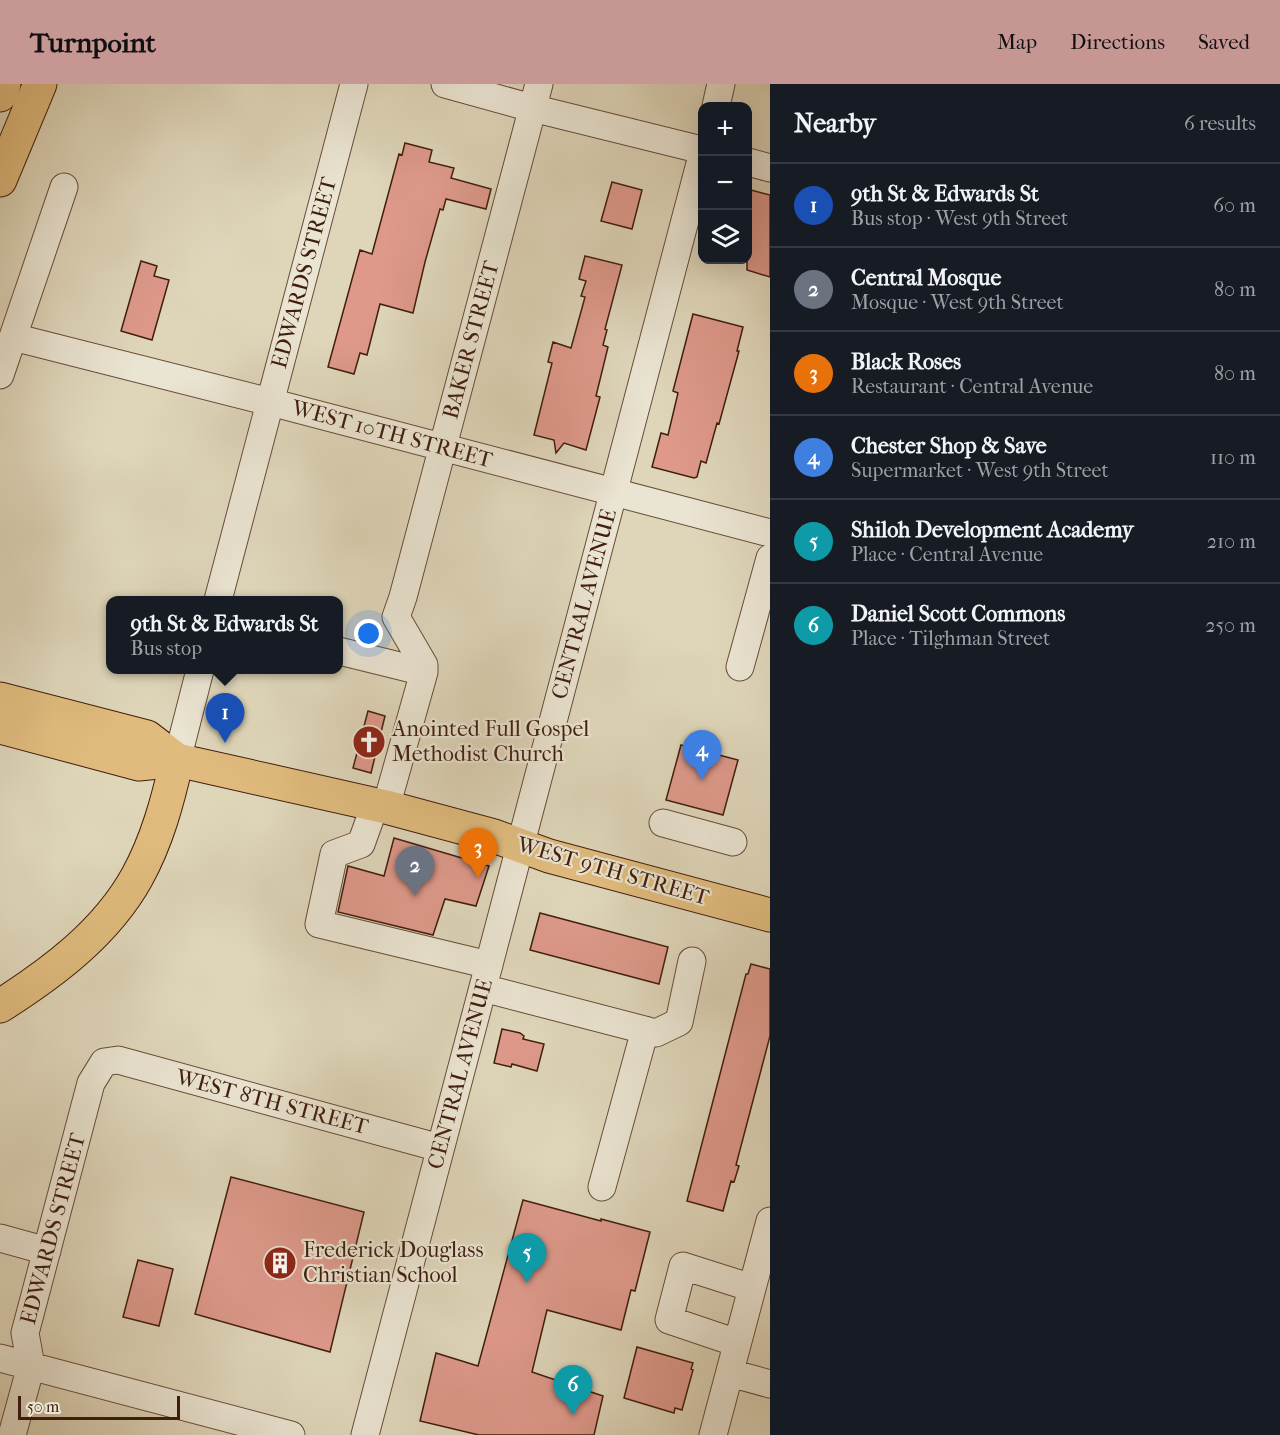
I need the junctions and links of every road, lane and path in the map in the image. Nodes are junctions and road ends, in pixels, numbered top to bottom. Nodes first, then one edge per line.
1 (4, 84) edge
2 (40, 84) edge
3 (354, 84) edge
4 (445, 84) edge
5 (722, 84) edge
6 (0, 95) edge
7 (536, 96) edge
8 (717, 102) edge
9 (698, 149) edge
10 (752, 163) edge
11 (770, 168) edge
12 (698, 171) edge
13 (0, 180) edge
14 (64, 188) dead end
15 (13, 337) junction
16 (0, 375) edge
17 (270, 402) junction
18 (443, 447) junction
19 (614, 491) junction
20 (770, 533) edge
21 (770, 558) edge
22 (219, 596) edge
23 (343, 652) edge
24 (740, 667) dead end
25 (424, 672) junction
26 (199, 674) edge
27 (0, 699) edge
28 (0, 727) edge
29 (177, 760) junction
30 (381, 806) junction
31 (663, 823) dead end
32 (733, 842) dead end
33 (520, 845) junction
34 (770, 915) edge
35 (81, 946) junction
36 (692, 961) dead end
37 (486, 977) junction
38 (0, 983) edge
39 (0, 1006) edge
40 (645, 1030) junction
41 (104, 1062) joint
42 (441, 1148) junction
43 (602, 1187) dead end
44 (770, 1221) edge
45 (0, 1238) edge
46 (47, 1251) junction
47 (752, 1288) junction
48 (737, 1343) junction
49 (0, 1358) edge
50 (31, 1366) junction
51 (730, 1373) junction
52 (770, 1384) edge
53 (12, 1435) edge
54 (291, 1435) edge
55 (365, 1435) edge
56 (713, 1435) edge

1 - 6 main road
2 - 13 main road
3 - 17 street, EDWARDS STREET
4 - 7 street
5 - 8 street
7 - 9 street
7 - 18 street, BAKER STREET
10 - 11 street
12 - 19 street, CENTRAL AVENUE
14 - 15 street
15 - 16 street
15 - 17 street, WEST 10TH STREET
17 - 18 street, WEST 10TH STREET
17 - 22 street, EDWARDS STREET
18 - 19 street, WEST 10TH STREET
18 - 25 street, BAKER STREET
19 - 20 street, WEST 10TH STREET
19 - 33 street, CENTRAL AVENUE
21 - 24 street
23 - 25 street
25 - 30 street
26 - 29 street
27 - 29 main road, WEST 9TH STREET
28 - 29 main road, WEST 9TH STREET
29 - 30 main road, WEST 9TH STREET
29 - 35 main road
30 - 33 main road, WEST 9TH STREET
30 - 37 street
31 - 32 street
33 - 34 main road, WEST 9TH STREET
33 - 37 street, CENTRAL AVENUE
35 - 38 main road
35 - 39 main road
36 - 40 street
37 - 40 street
37 - 42 street, CENTRAL AVENUE
40 - 43 street
41 - 42 street, WEST 8TH STREET
41 - 46 street, EDWARDS STREET
42 - 55 street, CENTRAL AVENUE
44 - 47 street
45 - 46 street
46 - 50 street, EDWARDS STREET
47 - 48 street
47 - 48 street
48 - 51 street
49 - 50 street
50 - 53 street, EDWARDS STREET
50 - 54 street
51 - 52 street
51 - 56 street

